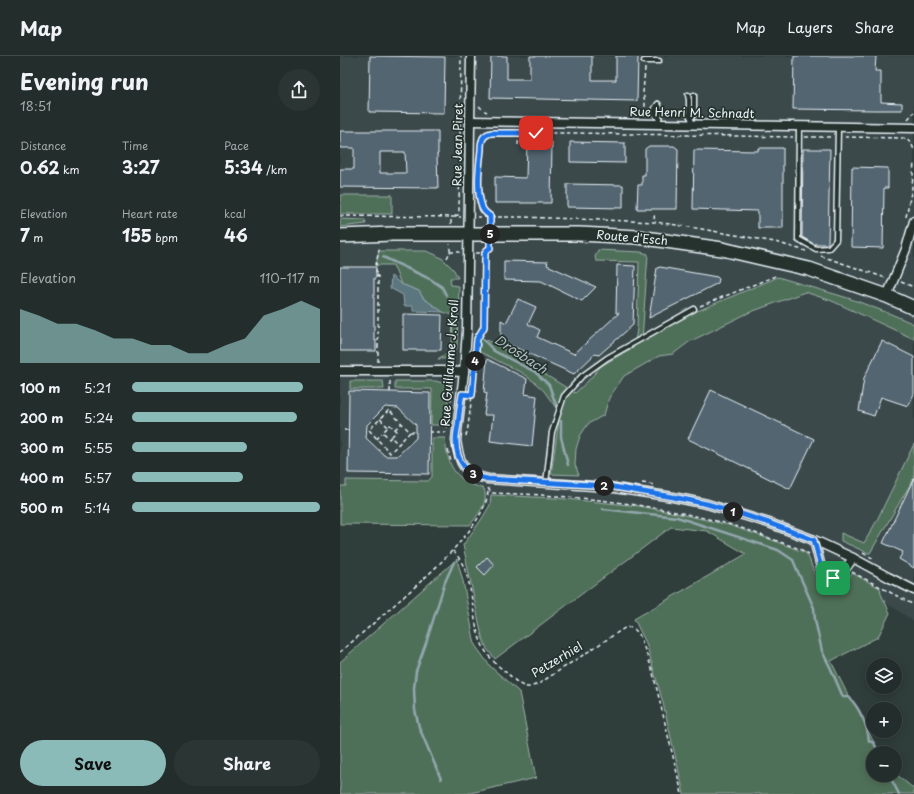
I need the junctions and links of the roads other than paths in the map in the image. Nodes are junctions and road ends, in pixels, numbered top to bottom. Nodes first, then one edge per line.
1 (471, 56) edge
2 (659, 61) dead end
3 (643, 62) road end
4 (688, 95) dead end
5 (694, 95) dead end
6 (470, 121) junction
7 (692, 121) junction
8 (799, 127) junction
9 (838, 127) junction
10 (914, 128) edge
11 (914, 221) edge
12 (468, 234) junction
13 (340, 236) edge
14 (887, 296) junction
15 (914, 308) edge
16 (694, 309) road end
17 (340, 371) edge
18 (464, 372) junction
19 (546, 482) junction
20 (814, 540) junction
21 (853, 558) junction
22 (914, 590) edge

1 - 6 street, Rue Jean Piret
2 - 3 lane
4 - 7 lane
5 - 7 lane
6 - 7 street, Rue Henri M. Schnadt
6 - 12 street, Rue Jean Piret
7 - 8 street, Rue Henri M. Schnadt
8 - 9 street, Rue Henri M. Schnadt
8 - 9 lane
9 - 10 street, Rue Henri M. Schnadt
11 - 14 street
12 - 13 main road, Route d'Esch
12 - 14 main road, Route d'Esch
12 - 18 street, Rue Guillaume J. Kroll
14 - 15 main road, Route d'Esch
16 - 19 lane
17 - 18 street
18 - 19 street, Rue Guillaume J. Kroll
19 - 20 street, Rue Guillaume J. Kroll
20 - 21 street, Rue Guillaume J. Kroll
20 - 21 street
21 - 22 street, Rue Guillaume J. Kroll

